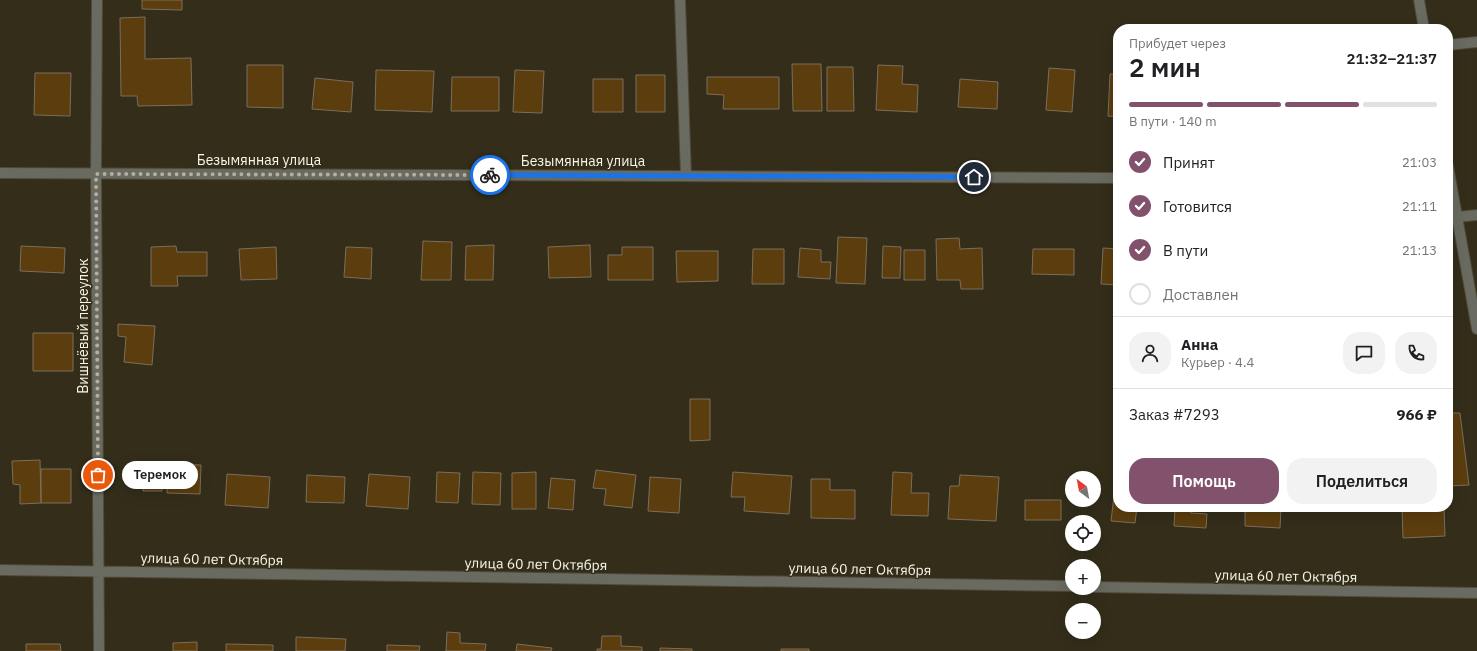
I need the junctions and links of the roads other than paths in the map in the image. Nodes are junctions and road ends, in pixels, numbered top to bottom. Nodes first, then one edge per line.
1 (98, 0) edge
2 (680, 0) edge
3 (1419, 0) edge
4 (1423, 24) edge
5 (1477, 42) edge
6 (1453, 44) edge
7 (0, 173) edge
8 (96, 174) junction
9 (686, 176) junction
10 (1113, 178) edge
11 (1453, 198) edge
12 (1477, 215) edge
13 (1457, 217) junction
14 (1477, 329) edge
15 (0, 570) edge
16 (98, 571) junction
17 (1065, 586) edge
18 (1101, 587) edge
19 (1477, 593) edge
20 (99, 651) edge

1 - 8 street, Вишнёвый переулок
2 - 9 street
3 - 4 street
5 - 6 street
7 - 8 street, Безымянная улица
8 - 9 street, Безымянная улица
8 - 16 street, Вишнёвый переулок
9 - 10 street, Безымянная улица
11 - 13 street
12 - 13 street
13 - 14 street
15 - 16 street, улица 60 лет Октября
16 - 17 street, улица 60 лет Октября
16 - 20 street, Вишнёвый переулок
18 - 19 street, улица 60 лет Октября

